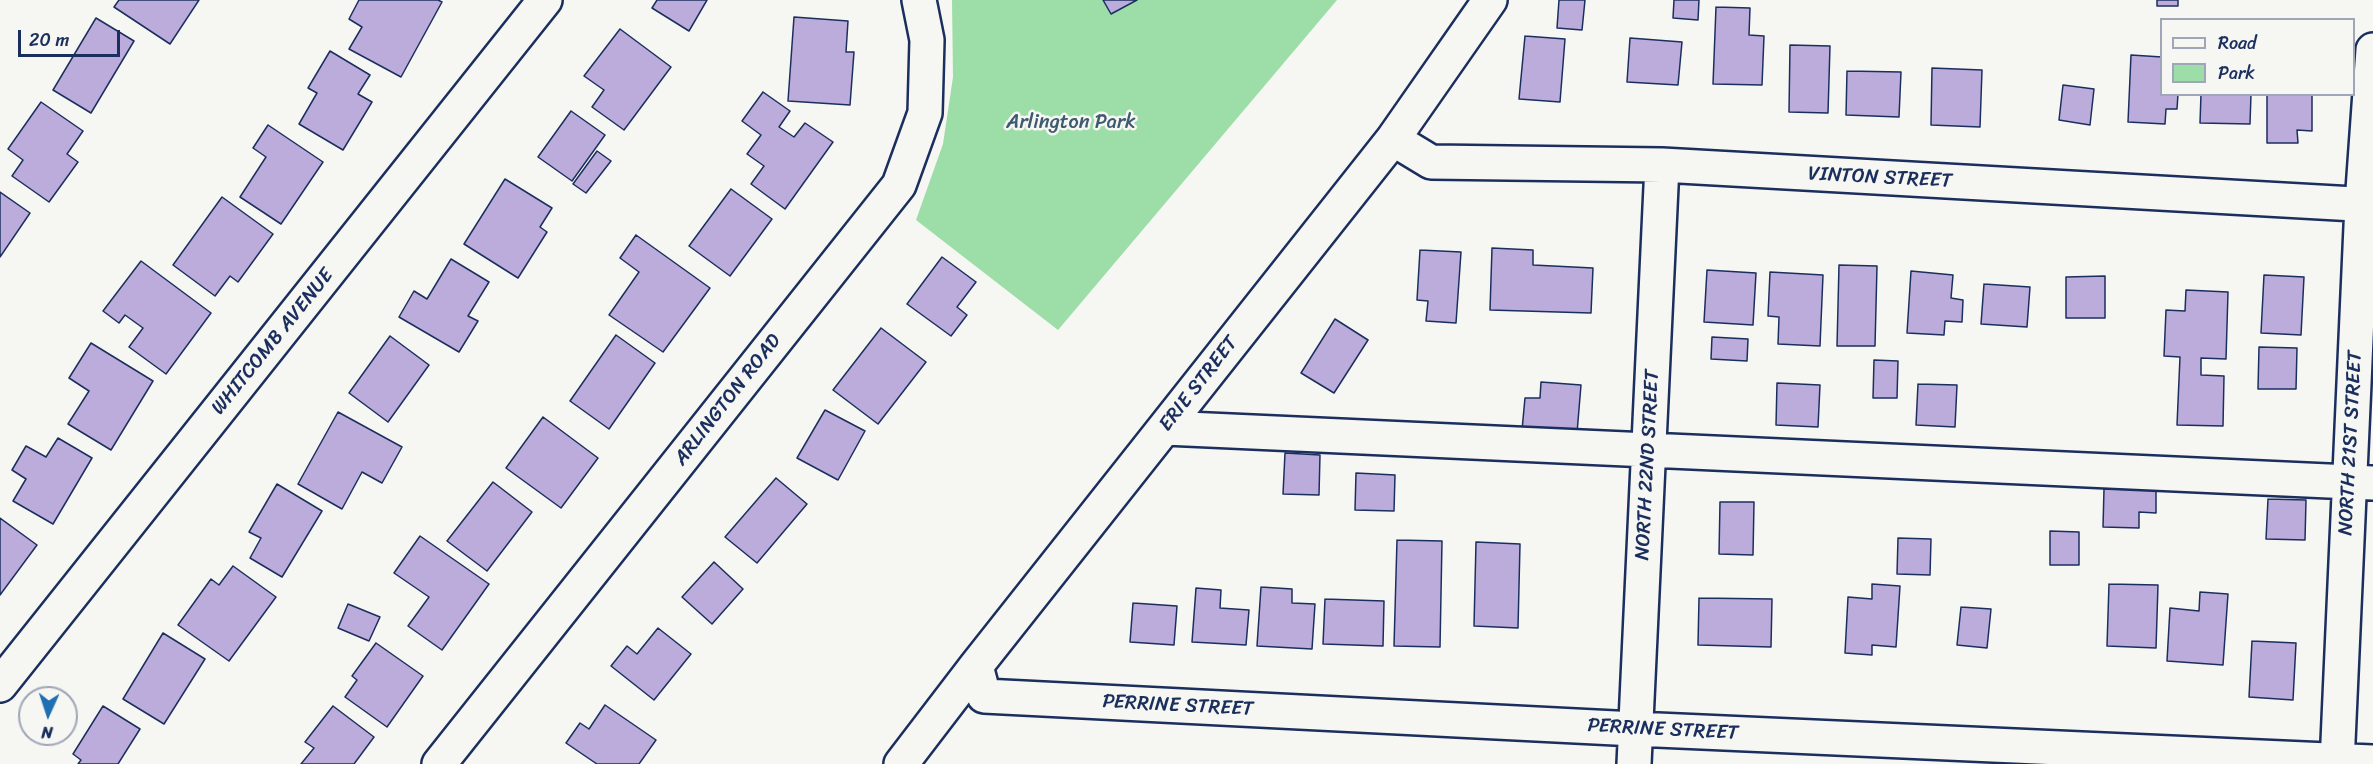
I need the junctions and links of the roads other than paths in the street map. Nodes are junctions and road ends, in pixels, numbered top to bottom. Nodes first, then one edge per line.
1 (545, 0) edge
2 (919, 0) edge
3 (1490, 0) edge
4 (2373, 50) edge
5 (1392, 140) junction
6 (1662, 165) junction
7 (2368, 205) edge
8 (1165, 428) junction
9 (1648, 448) junction
10 (2361, 482) edge
11 (976, 666) junction
12 (0, 685) edge
13 (1635, 729) junction
14 (2337, 762) edge
15 (2373, 762) edge
16 (439, 764) edge
17 (901, 764) edge
18 (1634, 764) edge

1 - 12 street, WHITCOMB AVENUE
2 - 16 street, ARLINGTON ROAD
3 - 5 street, ERIE STREET
4 - 7 street, NORTH 21ST STREET
5 - 6 street, VINTON STREET
5 - 8 street, ERIE STREET
6 - 7 street, VINTON STREET
6 - 9 street, NORTH 22ND STREET
7 - 10 street, NORTH 21ST STREET
8 - 9 street
8 - 11 street, ERIE STREET
9 - 10 street
9 - 13 street, NORTH 22ND STREET
10 - 14 street, NORTH 21ST STREET
11 - 13 street, PERRINE STREET
11 - 17 street, ERIE STREET
13 - 14 street, PERRINE STREET
13 - 18 street, NORTH 22ND STREET
14 - 15 street, PERRINE STREET

